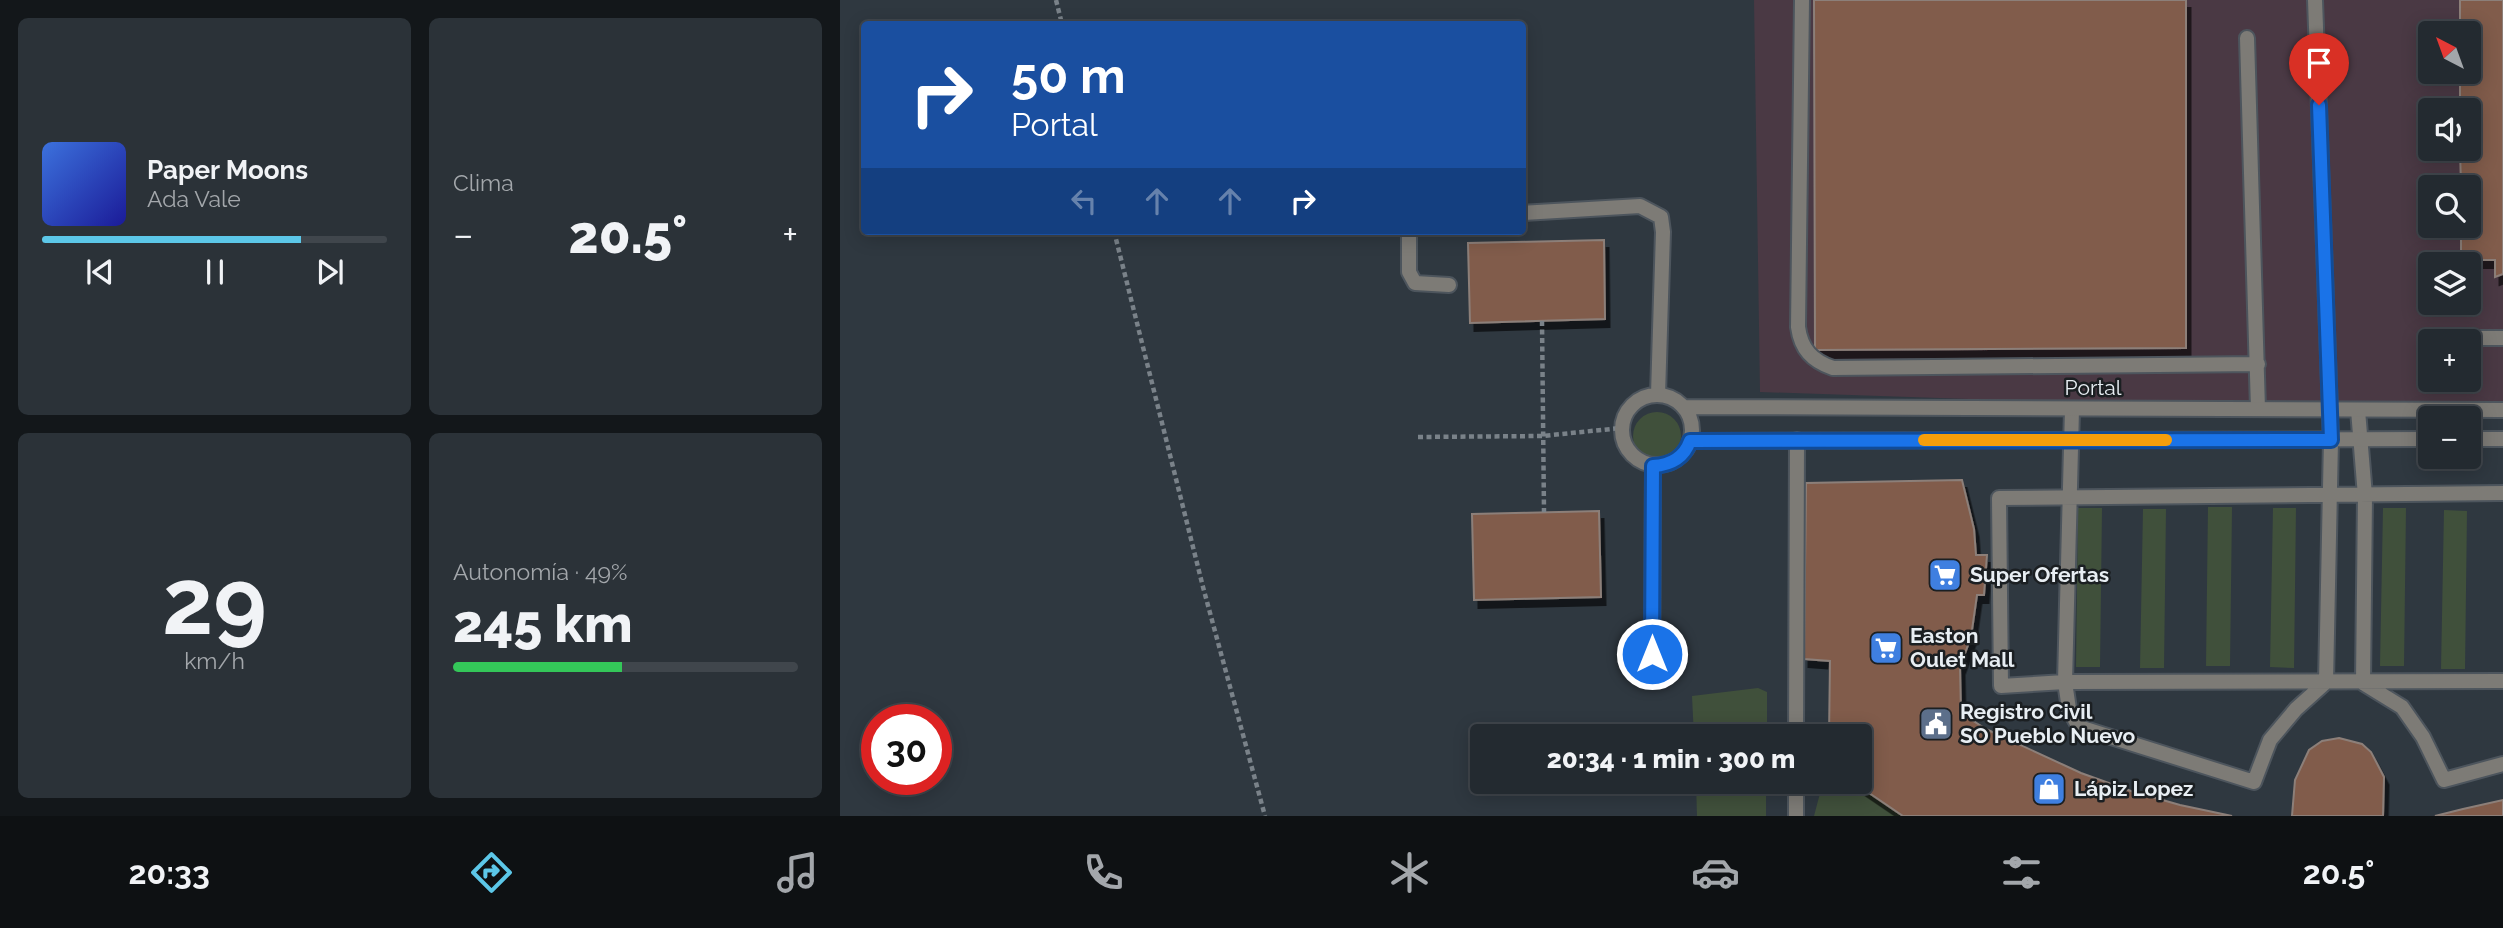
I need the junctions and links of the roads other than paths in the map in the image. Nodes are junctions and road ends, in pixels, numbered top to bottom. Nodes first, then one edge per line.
1 (1802, 0) edge
2 (2315, 0) edge
3 (2247, 38) dead end
4 (1526, 213) edge
5 (1409, 235) edge
6 (1449, 285) dead end
7 (2481, 338) edge
8 (2503, 338) edge
9 (2258, 364) junction
10 (1658, 394) junction
11 (1684, 407) junction
12 (2072, 409) junction
13 (2258, 409) junction
14 (2330, 410) junction
15 (2358, 410) junction
16 (2503, 410) edge
17 (2418, 439) edge
18 (2481, 439) edge
19 (2503, 439) edge
20 (1797, 440) junction
21 (2070, 440) junction
22 (2331, 440) junction
23 (2360, 440) junction
24 (1690, 441) junction
25 (1653, 466) junction
26 (2503, 493) edge
27 (2329, 496) junction
28 (2365, 496) junction
29 (2069, 498) junction
30 (1652, 680) dead end
31 (2503, 681) edge
32 (2066, 682) junction
33 (2326, 682) junction
34 (2363, 683) junction
35 (1796, 724) edge
36 (2503, 764) edge
37 (1796, 794) edge
38 (1796, 816) edge

1 - 9 street
2 - 14 street
3 - 9 street
4 - 10 street
5 - 6 street
7 - 8 street
9 - 13 street
10 - 11 street, Portal
10 - 25 street
11 - 12 street, Portal
11 - 24 street
12 - 13 street, Portal
12 - 21 street
13 - 14 street, Portal
14 - 15 street, Portal
14 - 22 street
15 - 16 street, Portal
15 - 23 street
17 - 23 street
18 - 19 street
20 - 21 street
20 - 24 street
20 - 35 street
21 - 22 street
21 - 29 street
22 - 23 street
22 - 27 street
23 - 28 street
24 - 25 street
25 - 30 street
26 - 28 street
27 - 28 street
27 - 29 street
27 - 33 street
28 - 34 street
29 - 32 street
29 - 32 street
31 - 34 street
32 - 33 street
32 - 33 street
33 - 34 street
34 - 36 street
37 - 38 street

